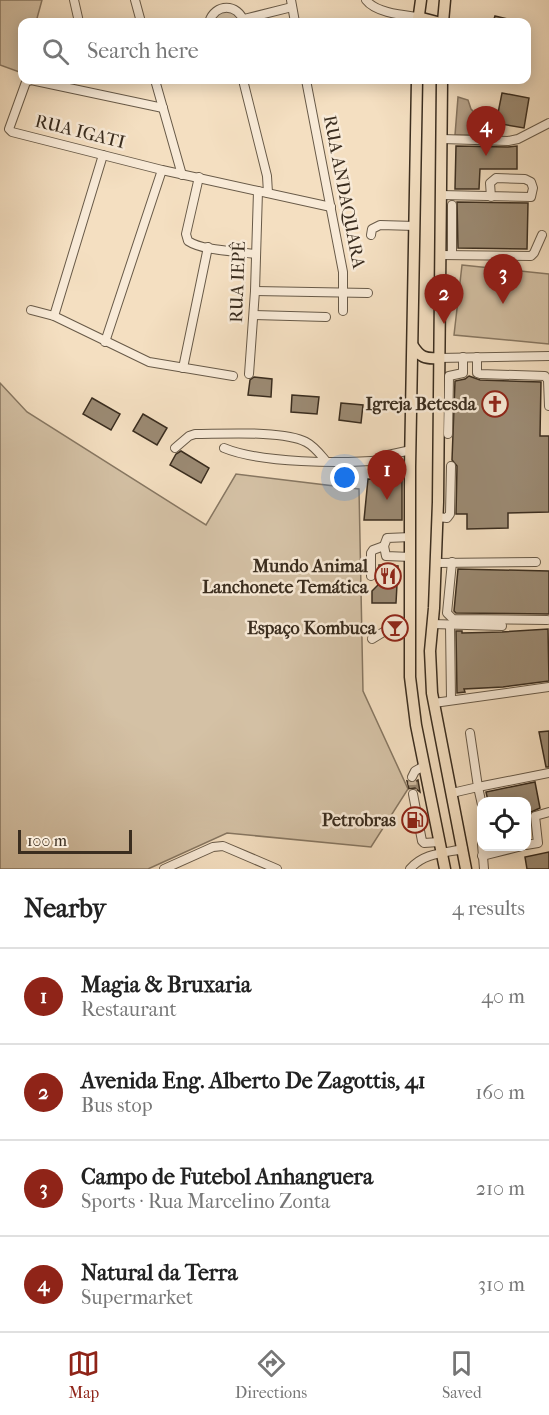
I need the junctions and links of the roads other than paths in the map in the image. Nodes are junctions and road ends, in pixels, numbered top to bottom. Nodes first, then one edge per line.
1 (74, 0) edge
2 (135, 0) edge
3 (366, 0) edge
4 (421, 0) edge
5 (445, 0) edge
6 (291, 3) edge
7 (220, 4) edge
8 (78, 18) edge
9 (140, 18) edge
10 (210, 18) edge
11 (242, 18) edge
12 (252, 18) edge
13 (294, 18) edge
14 (411, 18) edge
15 (418, 18) edge
16 (443, 18) edge
17 (25, 84) edge
18 (63, 84) edge
19 (156, 84) edge
20 (244, 84) edge
21 (307, 84) edge
22 (417, 84) edge
23 (442, 84) edge
24 (163, 108) junction
25 (549, 123) edge
26 (442, 139) junction
27 (103, 155) junction
28 (162, 170) junction
29 (182, 175) junction
30 (199, 177) junction
31 (258, 191) junction
32 (268, 194) junction
33 (441, 195) junction
34 (490, 197) junction
35 (452, 205) dead end
36 (331, 207) junction
37 (415, 226) junction
38 (370, 235) dead end
39 (542, 235) dead end
40 (208, 247) junction
41 (255, 254) junction
42 (440, 255) junction
43 (452, 255) junction
44 (255, 291) junction
45 (344, 292) junction
46 (368, 293) dead end
47 (31, 310) dead end
48 (343, 311) dead end
49 (254, 315) junction
50 (54, 316) junction
51 (326, 317) dead end
52 (105, 342) junction
53 (413, 346) junction
54 (549, 356) edge
55 (463, 357) junction
56 (477, 357) junction
57 (438, 358) junction
58 (183, 368) junction
59 (249, 374) dead end
60 (233, 376) dead end
61 (549, 406) edge
62 (448, 434) dead end
63 (175, 447) dead end
64 (224, 448) dead end
65 (411, 450) junction
66 (382, 460) junction
67 (326, 461) junction
68 (451, 466) dead end
69 (410, 467) junction
70 (437, 517) junction
71 (411, 537) junction
72 (384, 546) junction
73 (411, 556) junction
74 (452, 562) junction
75 (536, 562) dead end
76 (436, 563) junction
77 (370, 576) dead end
78 (547, 620) dead end
79 (410, 622) junction
80 (432, 624) junction
81 (450, 625) junction
82 (502, 626) dead end
83 (372, 639) dead end
84 (549, 687) edge
85 (451, 699) junction
86 (434, 703) junction
87 (470, 733) dead end
88 (424, 766) junction
89 (549, 773) edge
90 (412, 777) dead end
91 (478, 787) junction
92 (452, 793) junction
93 (430, 795) junction
94 (480, 797) edge
95 (549, 812) edge
96 (531, 816) edge
97 (439, 842) junction
98 (424, 843) junction
99 (531, 844) edge
100 (463, 849) junction
101 (482, 851) edge
102 (503, 851) edge
103 (442, 853) junction
104 (482, 856) junction
105 (425, 857) junction
106 (164, 869) edge
107 (277, 869) edge
108 (410, 869) edge
109 (445, 869) edge
110 (466, 869) edge
111 (484, 869) edge

1 - 8 street
2 - 9 street
3 - 14 street
4 - 15 main road
5 - 16 main road
6 - 12 street
6 - 13 street
7 - 10 street
7 - 11 street
17 - 27 street, RUA IGATI
18 - 24 street, RUA IGATI
19 - 24 street
20 - 32 street
21 - 36 street, RUA ANDAQUARA
22 - 37 main road
23 - 26 main road
24 - 29 street
25 - 26 street
26 - 33 main road
27 - 28 street, RUA IGATI
27 - 50 street
28 - 29 street, RUA IGATI
28 - 52 street
29 - 30 street, RUA IGATI
30 - 31 street, RUA IGATI
30 - 40 street
31 - 32 street, RUA IGATI
31 - 41 street, RUA IEPÊ
32 - 36 street, RUA IGATI
33 - 34 street
33 - 42 main road
34 - 34 street
35 - 43 street
36 - 45 street, RUA ANDAQUARA
37 - 38 street
37 - 53 main road
39 - 43 street
40 - 41 street
40 - 58 street
41 - 44 street, RUA IEPÊ
42 - 43 street
42 - 57 main road
44 - 45 street
44 - 49 street, RUA IEPÊ
45 - 46 street
45 - 48 street, RUA ANDAQUARA
47 - 50 street
49 - 51 street
49 - 59 street, RUA IEPÊ
50 - 52 street
52 - 58 street
53 - 57 main road
53 - 65 main road
54 - 56 street
55 - 56 street
55 - 57 street
55 - 62 street
56 - 61 street
57 - 70 main road
58 - 60 street
63 - 67 street
64 - 67 street
65 - 66 street
65 - 69 main road
66 - 67 street
66 - 69 street
68 - 70 street
69 - 71 main road
70 - 76 main road
71 - 72 street
71 - 73 main road
72 - 73 street
72 - 77 street
73 - 79 main road
74 - 75 street
74 - 76 street
74 - 78 street
76 - 80 main road
79 - 83 street
79 - 88 main road
80 - 81 street
80 - 86 main road
81 - 82 street
81 - 85 street
84 - 85 street
85 - 86 street
86 - 92 main road
87 - 91 street
88 - 90 street
88 - 93 main road
89 - 91 street
91 - 92 street
91 - 94 street
92 - 100 main road
93 - 97 main road
93 - 98 street
95 - 96 street
96 - 99 street
97 - 98 street
97 - 103 main road
98 - 105 street
100 - 103 street
100 - 110 main road
101 - 104 street
102 - 104 street
103 - 105 street
103 - 109 main road
104 - 111 street
105 - 108 street
106 - 107 street

